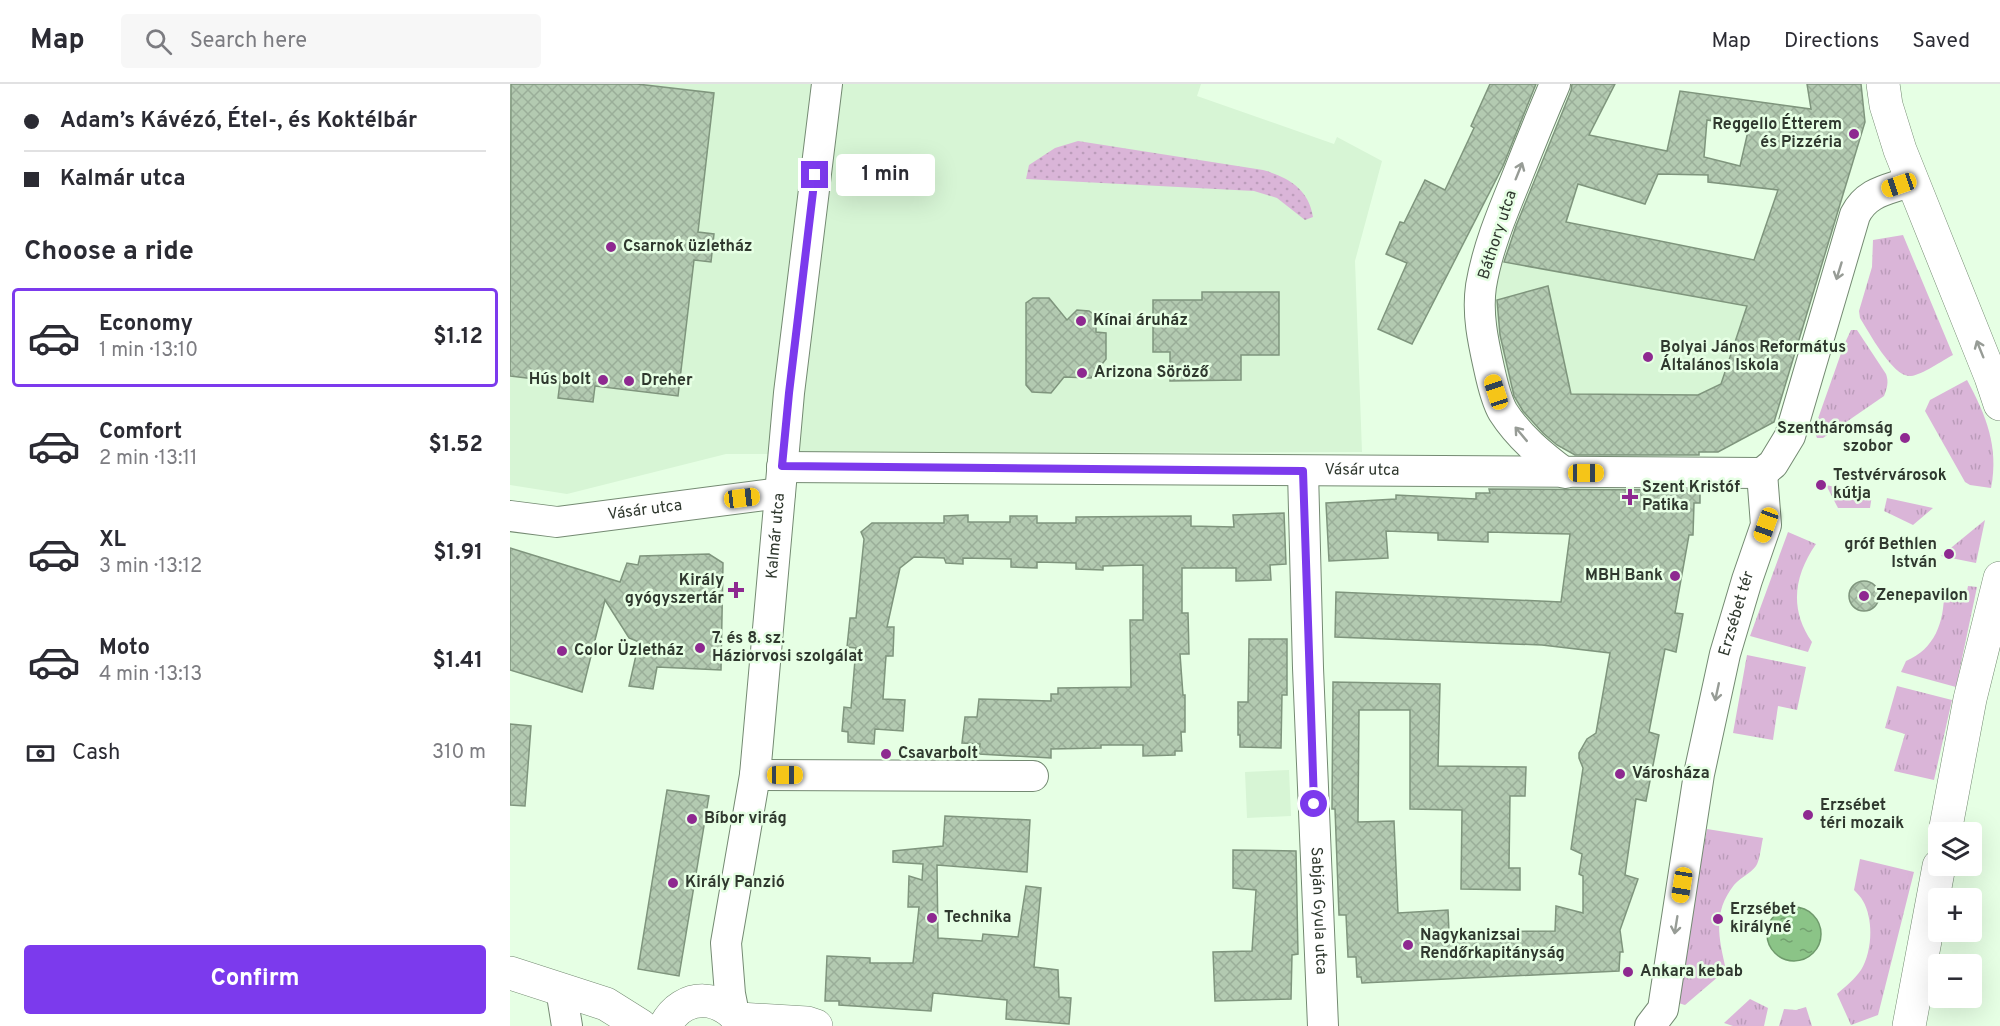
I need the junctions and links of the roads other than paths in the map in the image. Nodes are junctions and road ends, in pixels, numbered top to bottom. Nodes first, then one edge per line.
1 (827, 84) edge
2 (1555, 84) edge
3 (1884, 94) edge
4 (1912, 181) junction
5 (2000, 404) edge
6 (1303, 471) junction
7 (1565, 472) junction
8 (1762, 473) junction
9 (781, 480) junction
10 (510, 516) edge
11 (2000, 578) edge
12 (755, 775) junction
13 (1033, 776) dead end
14 (1947, 822) edge
15 (1937, 876) edge
16 (726, 944) junction
17 (510, 973) edge
18 (606, 1004) junction
19 (564, 1011) edge
20 (678, 1012) edge
21 (739, 1020) edge
22 (641, 1026) edge
23 (816, 1026) edge
24 (1323, 1026) edge
25 (1650, 1026) edge
26 (1909, 1026) edge

1 - 9 street, Kalmár utca
7 -> 2 street, Báthory utca
3 - 4 street
5 -> 4 street
4 -> 8 street
6 - 7 street, Vásár utca
6 - 9 street, Vásár utca
6 - 24 street, Sabján Gyula utca
7 - 8 street, Vásár utca
8 -> 25 street, Erzsébet tér
9 - 10 street, Vásár utca
9 - 12 street, Kalmár utca
11 - 14 street
12 - 13 street
12 - 16 street, Kalmár utca
15 - 26 street
16 - 20 street, Kalmár utca
16 - 21 street, Kalmár utca
17 - 19 street
18 - 19 street
18 - 20 street
18 - 22 street
20 - 21 street
21 - 23 street

